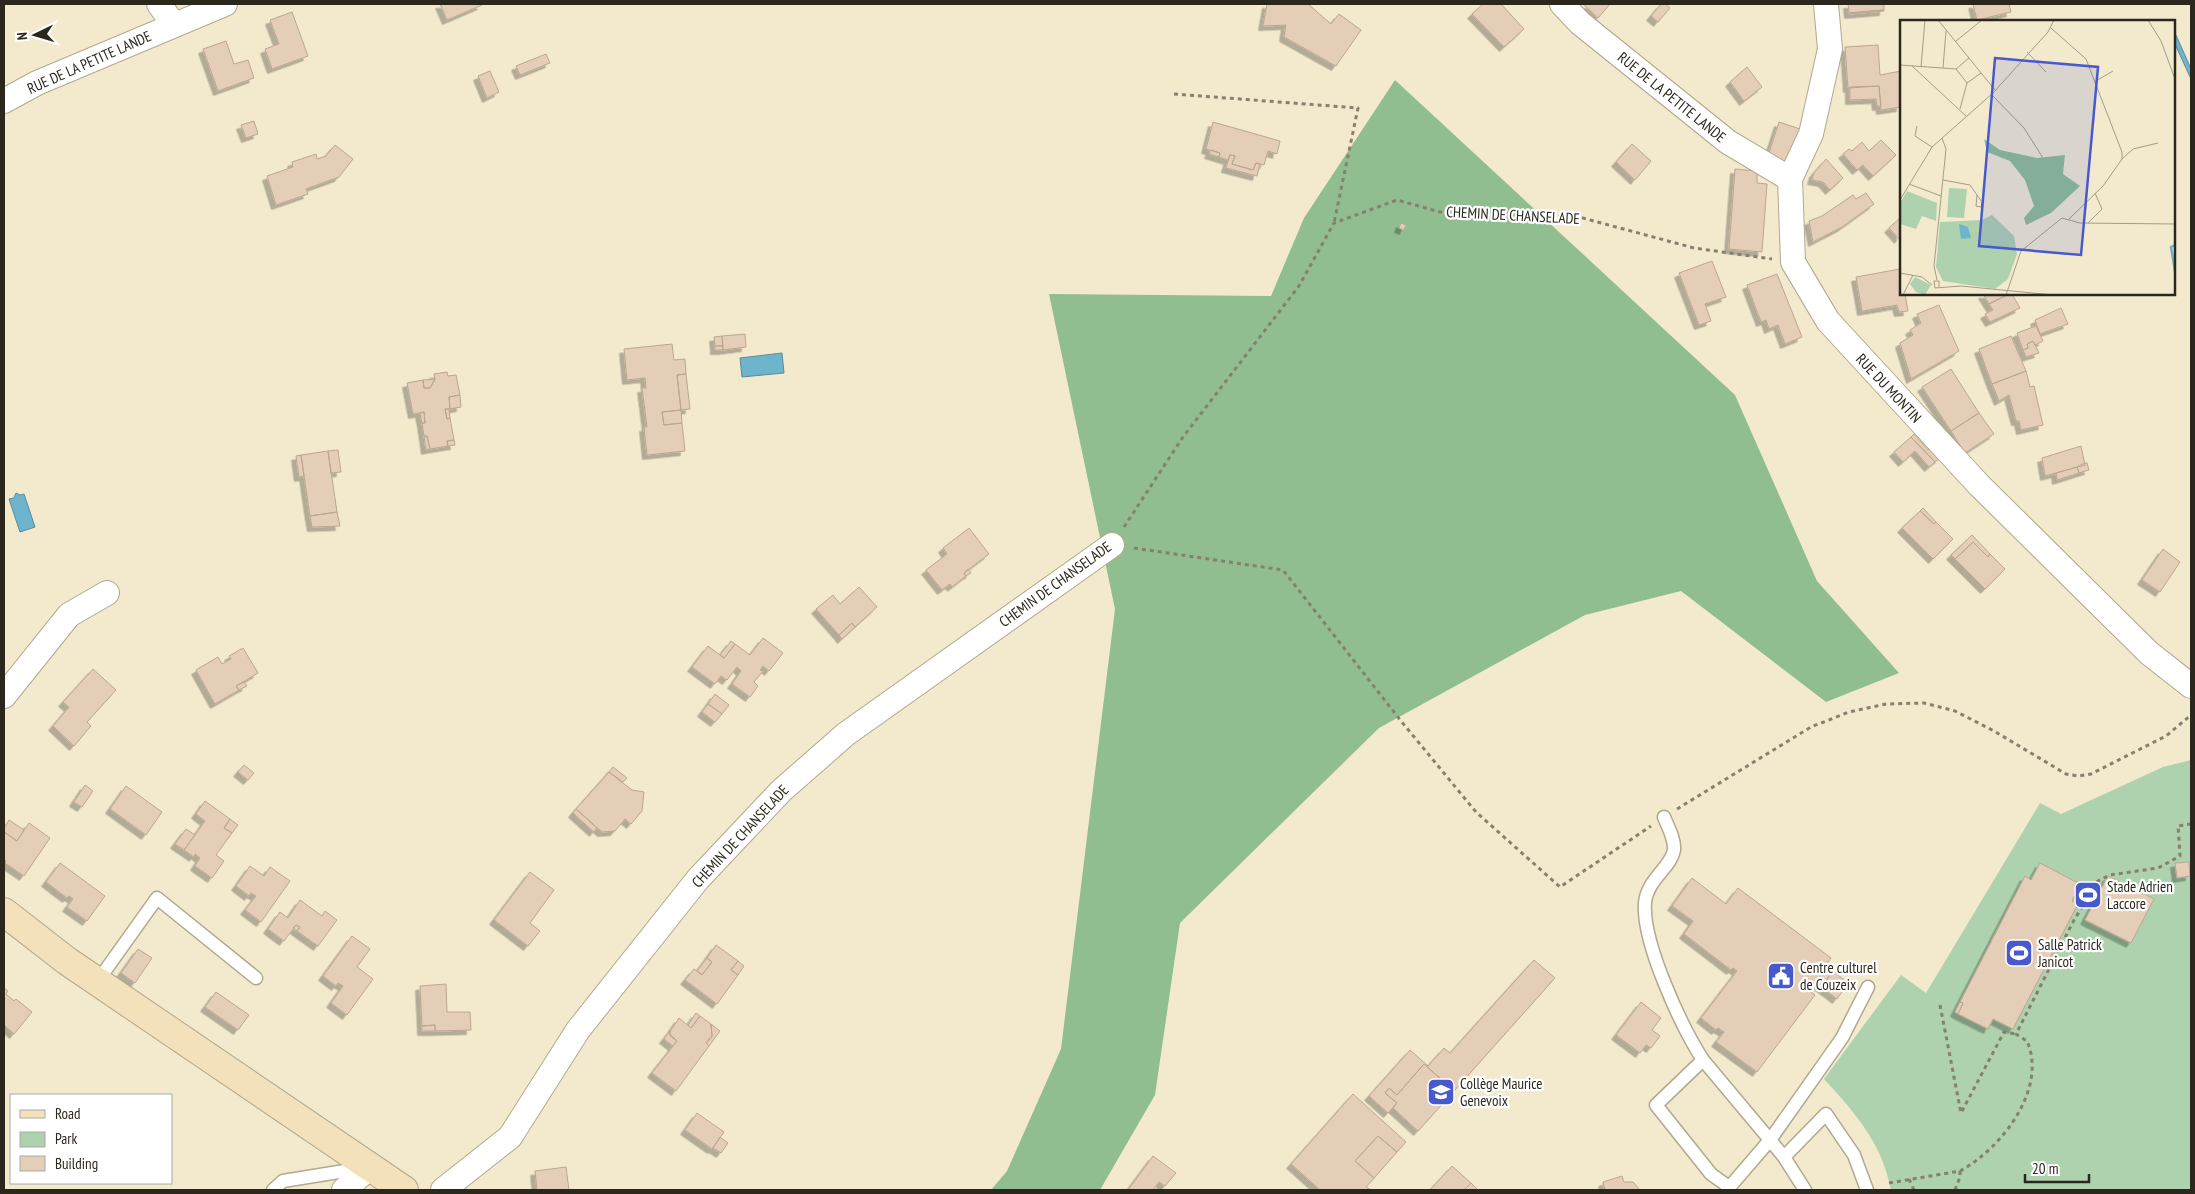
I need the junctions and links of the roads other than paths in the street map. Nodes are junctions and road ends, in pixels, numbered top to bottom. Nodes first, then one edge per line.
1 (159, 4) edge
2 (225, 4) edge
3 (1562, 4) edge
4 (1826, 4) edge
5 (174, 25) junction
6 (4, 101) edge
7 (1790, 179) junction
8 (1112, 545) road end
9 (107, 593) dead end
10 (2191, 686) edge
11 (4, 696) edge
12 (1664, 817) road end
13 (4, 912) edge
14 (256, 978) dead end
15 (97, 982) junction
16 (1868, 987) dead end
17 (1703, 1060) junction
18 (1770, 1140) junction
19 (1784, 1157) junction
20 (370, 1167) junction
21 (1728, 1189) edge
22 (273, 1190) edge
23 (344, 1190) edge
24 (404, 1190) edge
25 (443, 1190) edge
26 (1805, 1190) edge
27 (1867, 1190) edge

1 - 5 street
2 - 5 street, RUE DE LA PETITE LANDE
3 - 7 street, RUE DE LA PETITE LANDE
4 - 7 street, RUE DU MONTIN
5 - 6 street, RUE DE LA PETITE LANDE
7 - 10 street, RUE DU MONTIN
8 - 25 street, CHEMIN DE CHANSELADE
9 - 11 street
12 - 17 lane
13 - 15 street
14 - 15 lane
15 - 20 street
16 - 18 lane
17 - 18 lane
17 - 21 lane
18 - 19 lane
18 - 21 lane
19 - 26 lane
19 - 27 lane
20 - 22 lane
20 - 23 street
20 - 24 street

